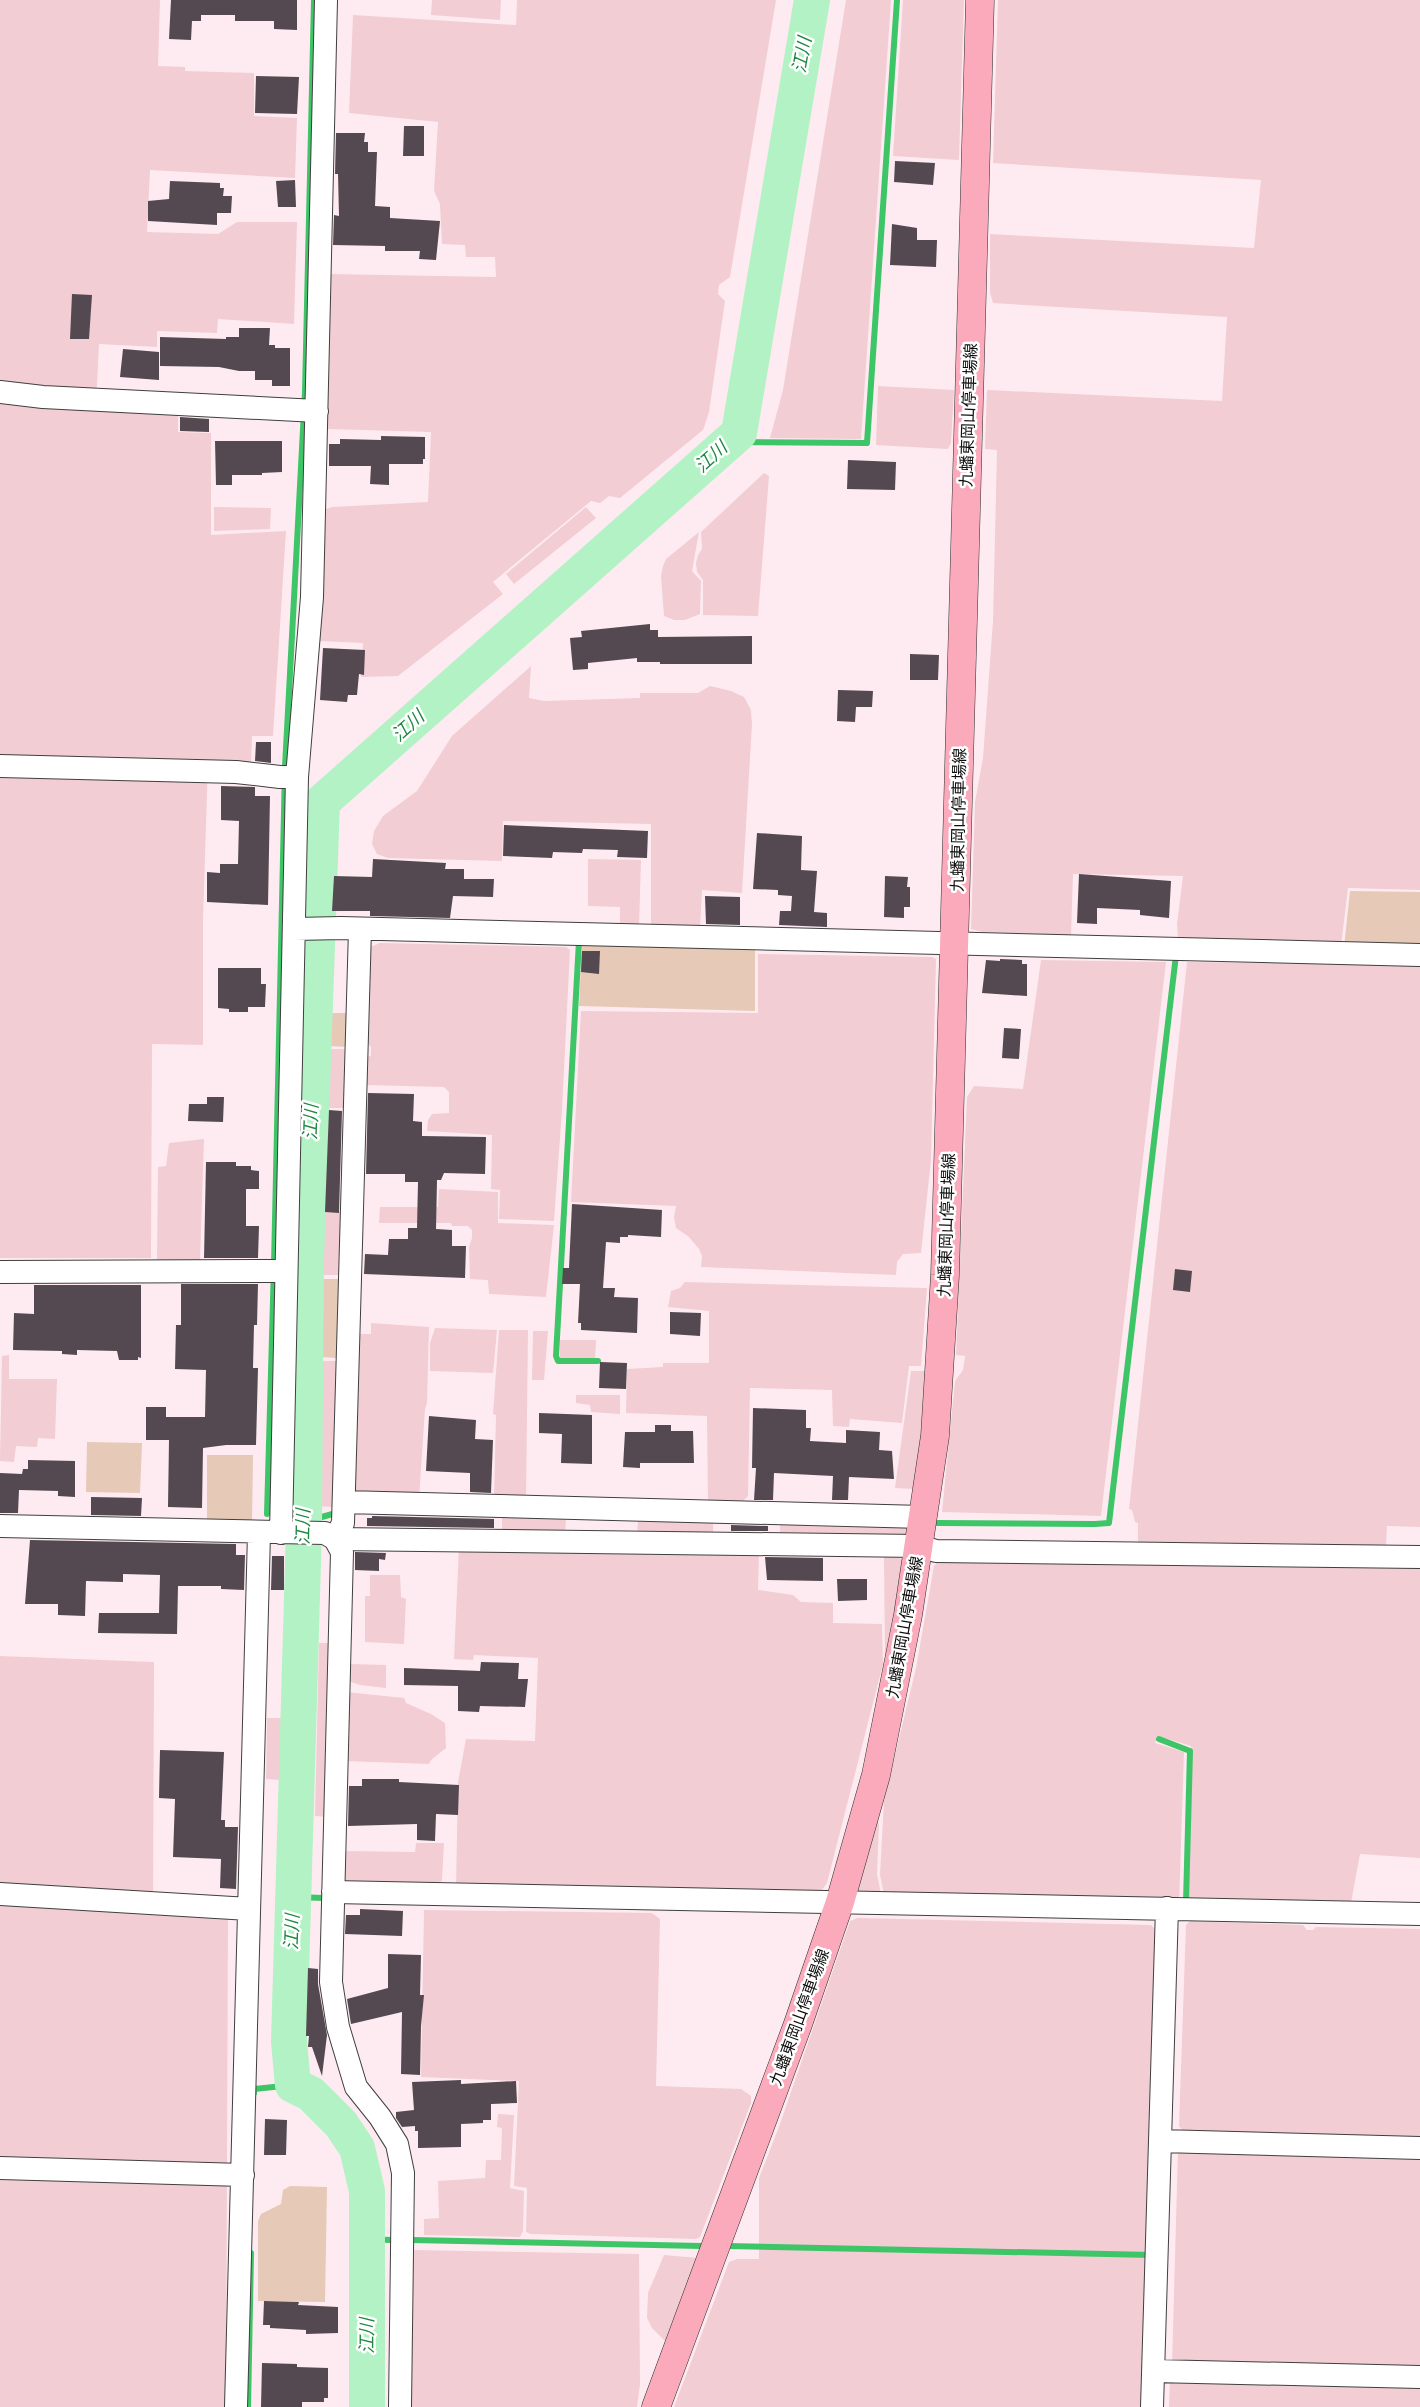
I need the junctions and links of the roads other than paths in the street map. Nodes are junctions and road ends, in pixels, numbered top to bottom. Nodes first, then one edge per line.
1 (326, 0) edge
2 (980, 0) edge
3 (0, 392) edge
4 (308, 411) junction
5 (0, 766) edge
6 (288, 777) junction
7 (295, 929) junction
8 (355, 932) junction
9 (955, 944) junction
10 (1420, 956) edge
11 (277, 1271) junction
12 (0, 1272) edge
13 (343, 1509) junction
14 (923, 1517) junction
15 (0, 1526) edge
16 (277, 1532) junction
17 (330, 1536) junction
18 (919, 1546) junction
19 (1420, 1557) edge
20 (333, 1892) junction
21 (0, 1894) edge
22 (840, 1902) junction
23 (249, 1909) junction
24 (1167, 1914) junction
25 (1420, 1914) edge
26 (1166, 2141) junction
27 (1420, 2148) edge
28 (0, 2168) edge
29 (243, 2175) junction
30 (1158, 2372) junction
31 (1420, 2378) edge
32 (236, 2407) edge
33 (400, 2407) edge
34 (656, 2407) edge
35 (1152, 2407) edge

1 - 4 street
2 - 9 main road, 九蟠東岡山停車場線
3 - 4 street
4 - 6 street
5 - 6 street
6 - 7 street
7 - 8 street
7 - 11 street
8 - 9 street
8 - 13 street
9 - 10 street
9 - 14 main road, 九蟠東岡山停車場線
11 - 12 street
11 - 16 street
13 - 14 street
13 - 17 street
14 - 18 main road, 九蟠東岡山停車場線
15 - 16 street
16 - 17 street
16 - 23 street
17 - 18 street
17 - 20 street
18 - 19 street
18 - 22 main road, 九蟠東岡山停車場線
20 - 22 street
20 - 33 street
21 - 23 street
22 - 24 street
22 - 34 main road, 九蟠東岡山停車場線
23 - 29 street
24 - 25 street
24 - 26 street
26 - 27 street
26 - 30 street
28 - 29 street
29 - 32 street
30 - 31 street
30 - 35 street

